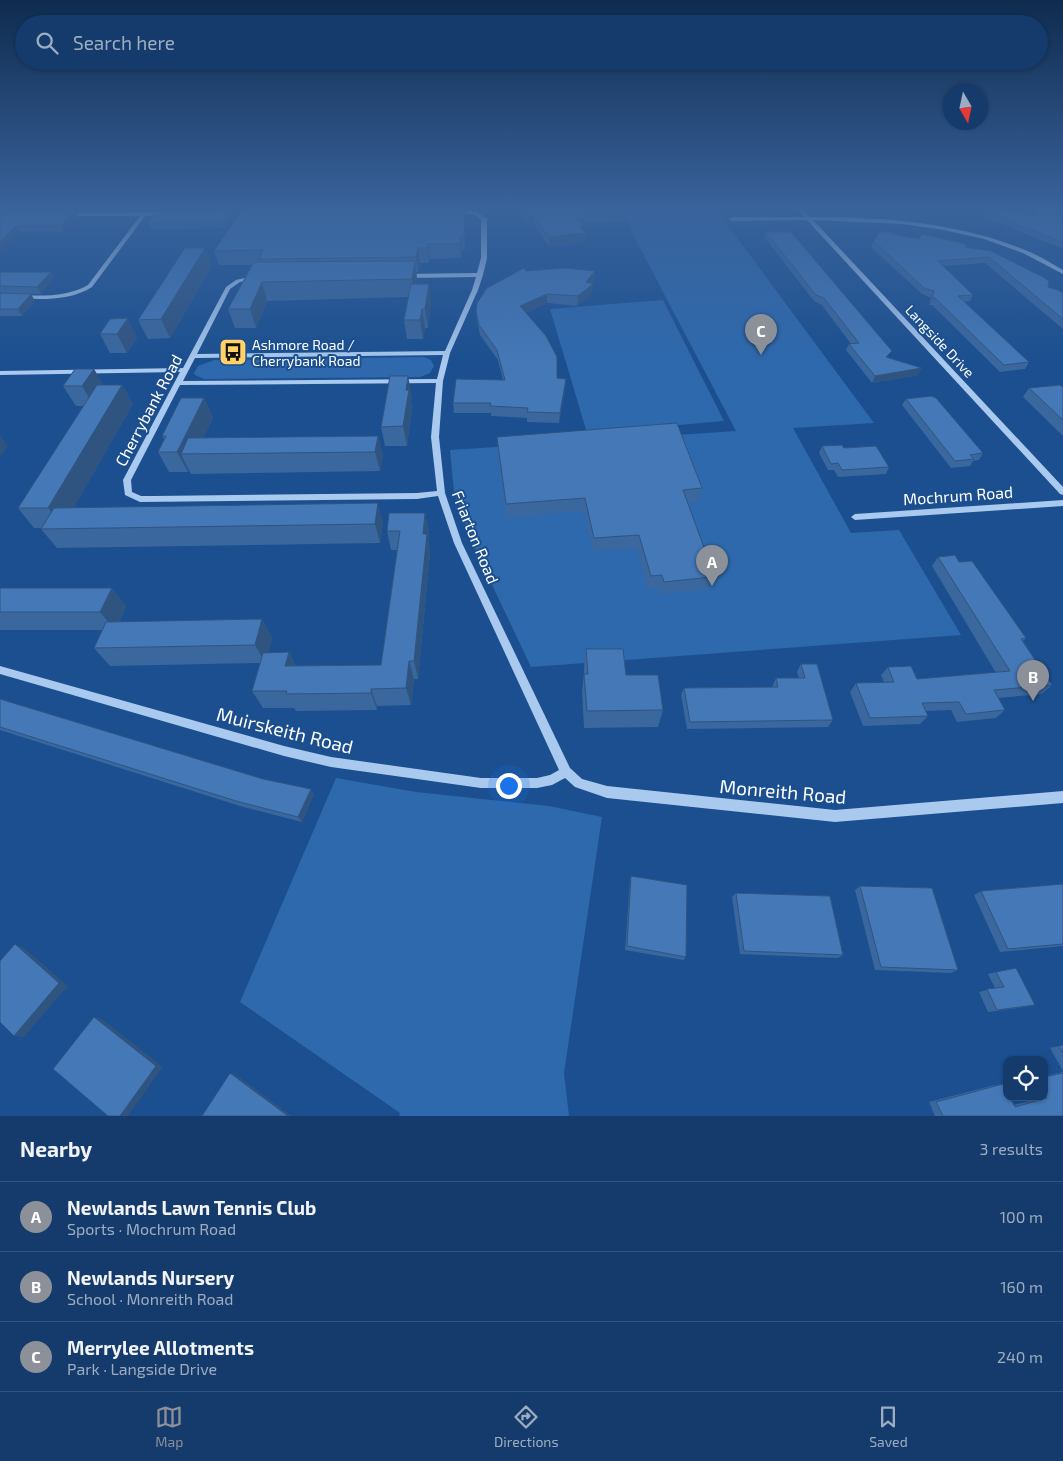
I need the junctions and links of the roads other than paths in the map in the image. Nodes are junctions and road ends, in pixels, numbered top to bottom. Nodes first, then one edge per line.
1 (109, 260) edge
2 (484, 260) edge
3 (847, 260) edge
4 (1040, 260) edge
5 (1061, 270) edge
6 (480, 275) junction
7 (394, 276) edge
8 (268, 277) edge
9 (0, 296) edge
10 (447, 354) junction
11 (192, 356) junction
12 (185, 370) junction
13 (0, 373) edge
14 (440, 381) junction
15 (178, 383) junction
16 (1063, 492) edge
17 (441, 493) junction
18 (1063, 503) edge
19 (856, 517) dead end
20 (0, 670) edge
21 (566, 772) junction
22 (1063, 797) edge

1 - 9 street
2 - 6 street, Friarton Road
3 - 16 street, Langside Drive
4 - 5 street
6 - 7 street
6 - 10 street, Friarton Road
8 - 11 street, Cherrybank Road
10 - 11 street
10 - 14 street, Friarton Road
11 - 12 street, Cherrybank Road
12 - 13 street
12 - 15 street, Cherrybank Road
14 - 15 street
14 - 17 street, Friarton Road
15 - 17 street, Cherrybank Road
17 - 21 street, Friarton Road
18 - 19 street, Mochrum Road
20 - 21 street, Muirskeith Road
21 - 22 street, Monreith Road

